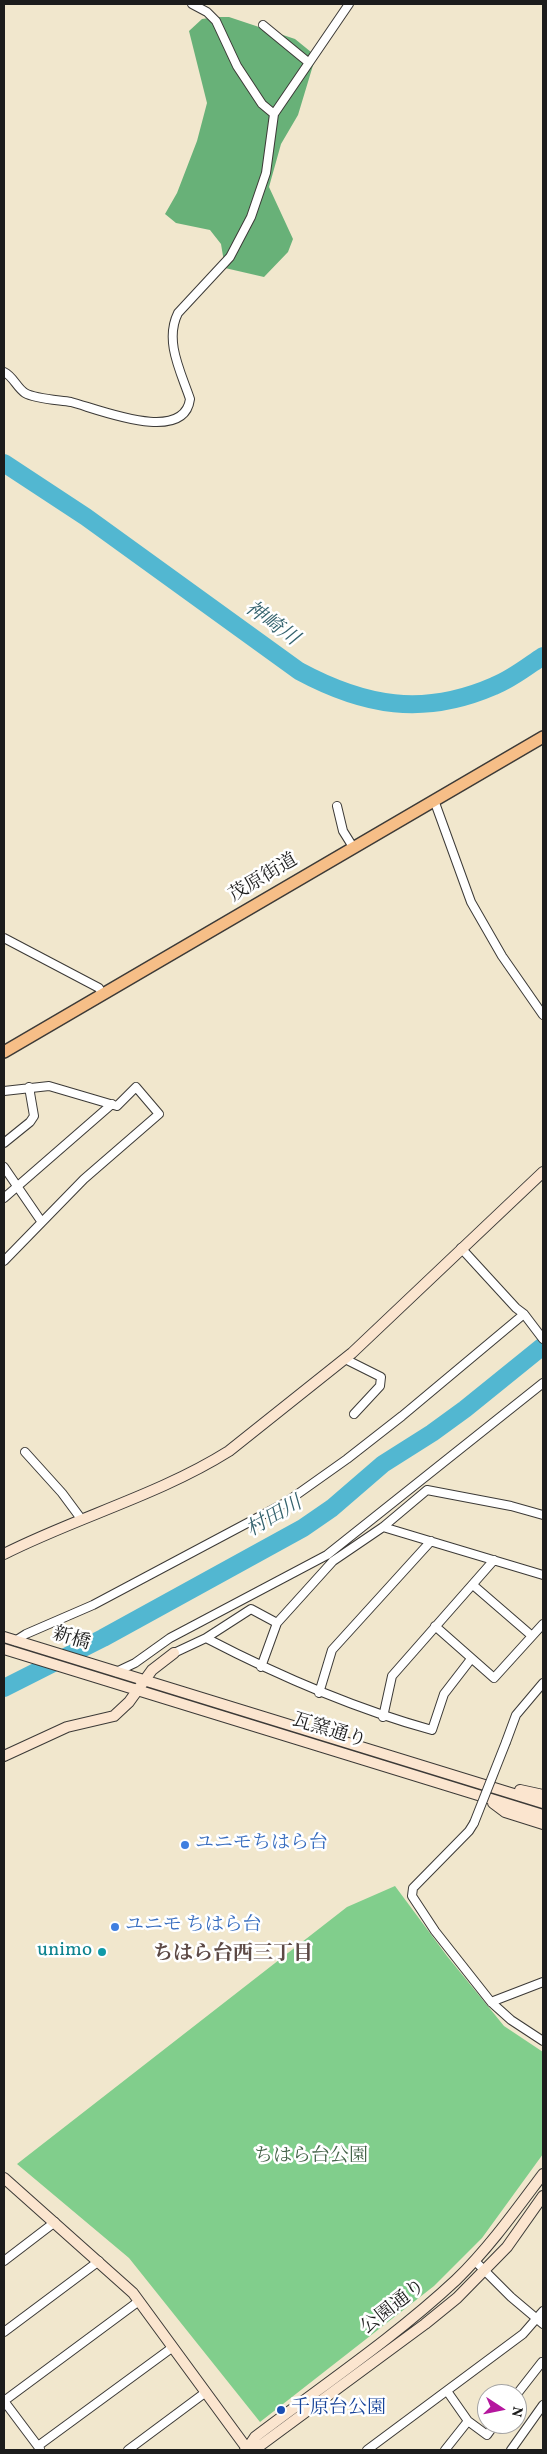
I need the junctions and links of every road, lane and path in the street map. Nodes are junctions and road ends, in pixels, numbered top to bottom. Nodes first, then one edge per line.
1 (192, 4) edge
2 (349, 4) edge
3 (263, 25) dead end
4 (308, 62) junction
5 (274, 114) junction
6 (4, 372) edge
7 (543, 737) edge
8 (434, 800) junction
9 (337, 806) dead end
10 (353, 847) junction
11 (4, 938) edge
12 (102, 994) junction
13 (543, 1015) edge
14 (4, 1052) edge
15 (29, 1087) junction
16 (4, 1091) edge
17 (112, 1104) junction
18 (4, 1143) edge
19 (4, 1167) edge
20 (543, 1172) edge
21 (16, 1186) junction
22 (4, 1198) edge
23 (41, 1221) junction
24 (461, 1248) junction
25 (4, 1261) edge
26 (524, 1314) junction
27 (543, 1339) edge
28 (345, 1359) junction
29 (543, 1383) edge
30 (354, 1414) dead end
31 (25, 1452) dead end
32 (543, 1515) edge
33 (82, 1520) junction
34 (383, 1527) junction
35 (431, 1542) junction
36 (4, 1554) edge
37 (494, 1560) junction
38 (543, 1575) edge
39 (473, 1585) junction
40 (277, 1623) junction
41 (543, 1624) edge
42 (435, 1626) junction
43 (532, 1636) junction
44 (4, 1637) edge
45 (206, 1638) junction
46 (9, 1647) edge
47 (174, 1653) joint
48 (471, 1659) junction
49 (261, 1667) junction
50 (116, 1672) junction
51 (105, 1680) joint
52 (143, 1682) junction
53 (543, 1683) edge
54 (137, 1692) junction
55 (319, 1693) junction
56 (383, 1717) junction
57 (4, 1756) edge
58 (494, 1788) junction
59 (543, 1795) edge
60 (488, 1799) junction
61 (543, 1803) edge
62 (543, 1815) edge
63 (543, 1824) edge
64 (543, 1982) edge
65 (491, 2002) junction
66 (543, 2041) edge
67 (543, 2174) edge
68 (4, 2179) edge
69 (543, 2196) edge
70 (55, 2222) junction
71 (4, 2261) edge
72 (99, 2261) junction
73 (475, 2261) junction
74 (484, 2270) junction
75 (139, 2301) junction
76 (543, 2310) edge
77 (540, 2322) edge
78 (4, 2332) edge
79 (173, 2347) junction
80 (543, 2363) edge
81 (525, 2384) edge
82 (447, 2391) junction
83 (206, 2392) junction
84 (4, 2401) edge
85 (543, 2405) edge
86 (468, 2421) junction
87 (477, 2428) edge
88 (39, 2448) edge
89 (128, 2450) edge
90 (247, 2450) edge
91 (367, 2450) edge
92 (445, 2450) edge
93 (511, 2450) edge

1 - 5 street
2 - 4 street
3 - 4 street
4 - 5 street
5 - 6 street
7 - 8 main road, 茂原街道
8 - 10 main road, 茂原街道
8 - 13 street
9 - 10 street
10 - 12 main road, 茂原街道
11 - 12 street
12 - 14 main road, 茂原街道
15 - 16 street
15 - 17 street
15 - 18 street
17 - 21 street
17 - 23 street
19 - 21 street
20 - 24 street
21 - 22 street
21 - 23 street
23 - 25 street
24 - 26 street
24 - 28 street
26 - 27 street
26 - 46 street
28 - 30 street
28 - 33 street
29 - 50 street
31 - 33 street
32 - 34 street
33 - 36 street
34 - 35 street
34 - 40 street
35 - 37 street
35 - 55 street
37 - 38 street
37 - 39 street
39 - 42 street
39 - 43 street
40 - 45 street
40 - 49 street
41 - 43 street
42 - 48 street
42 - 56 street
43 - 48 street
44 - 46 street
45 - 47 street
45 - 49 street
46 - 50 street, 新橋
46 - 51 street, 新橋
47 - 52 street
48 - 56 street
49 - 55 street
50 - 52 street, 瓦窯通り
51 - 54 street, 瓦窯通り
52 - 54 street
52 - 58 street, 瓦窯通り
53 - 65 street, bridge
54 - 57 street
54 - 60 street, 瓦窯通り
55 - 56 street
58 - 59 street
58 - 61 street, 瓦窯通り
60 - 62 street, 瓦窯通り
60 - 63 street
64 - 65 street
65 - 66 street
67 - 73 street, 公園通り
68 - 70 street
69 - 74 street, 公園通り
70 - 71 street
70 - 72 street
72 - 75 street
72 - 78 street
73 - 74 street
73 - 90 street, 公園通り
74 - 77 street
74 - 90 street, 公園通り
75 - 79 street
75 - 84 street
76 - 77 street
77 - 82 street
79 - 83 street
79 - 88 street
80 - 81 street
82 - 86 street
82 - 91 street
83 - 89 street
83 - 90 street
84 - 88 street
85 - 93 street
86 - 87 street
86 - 92 street

